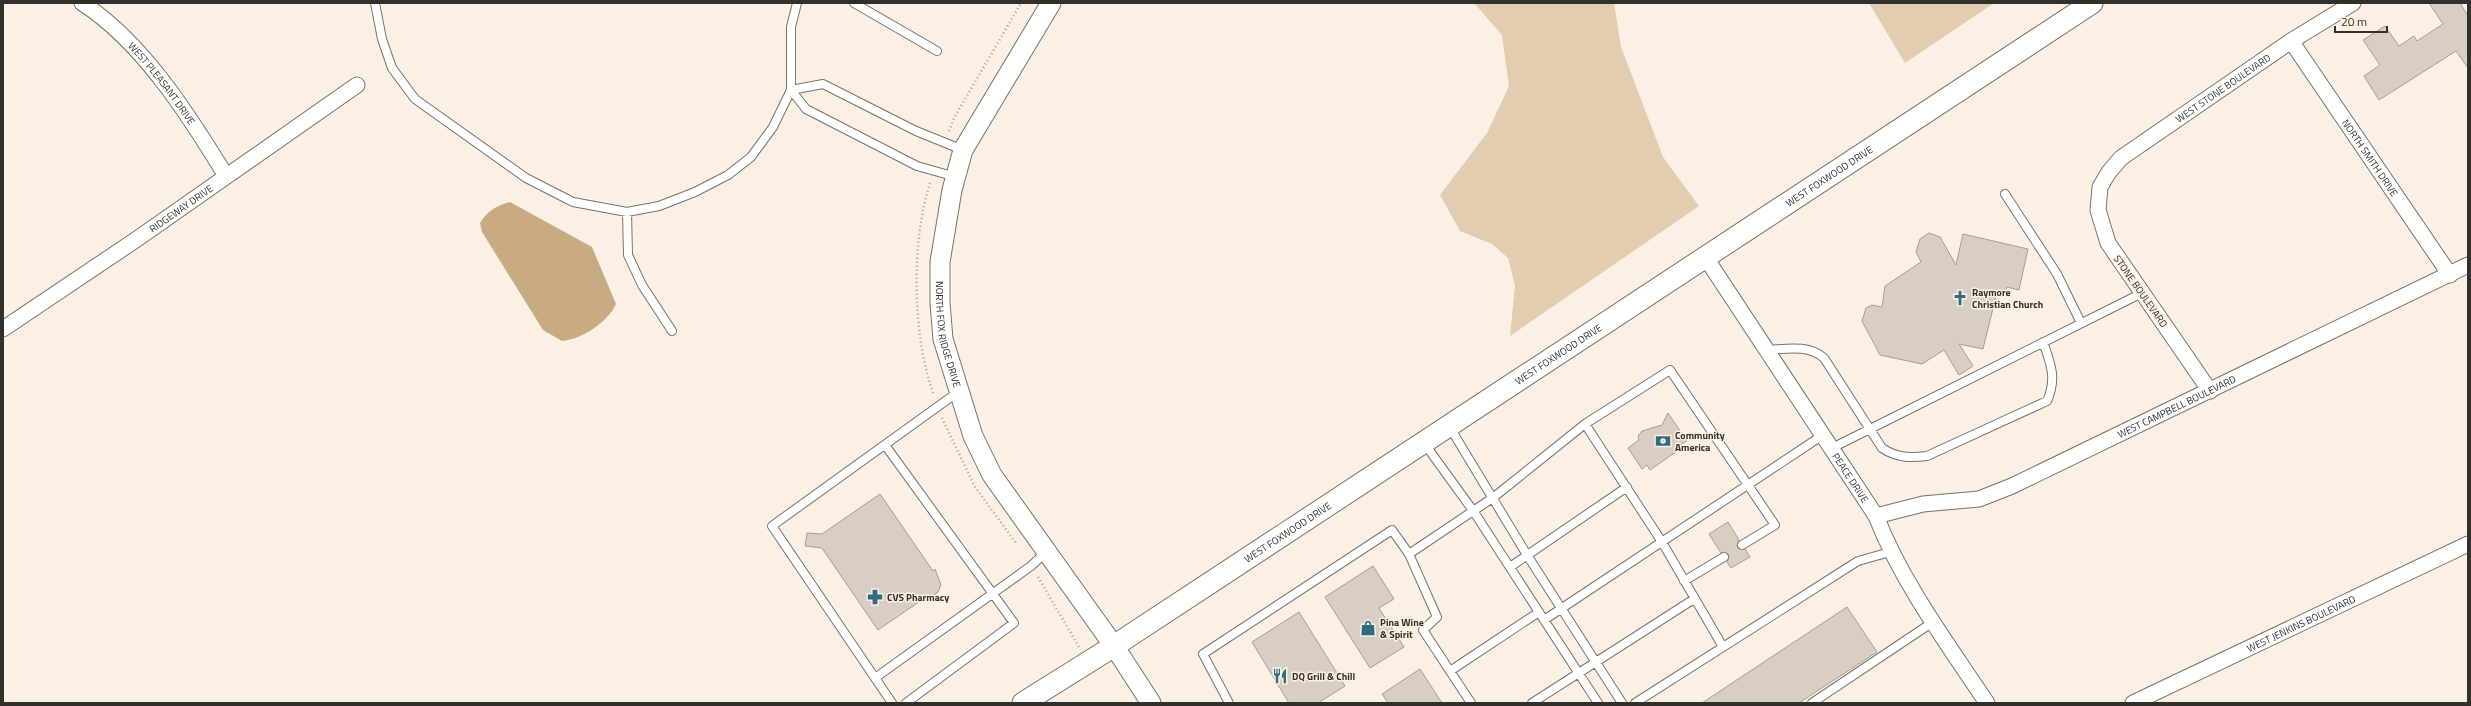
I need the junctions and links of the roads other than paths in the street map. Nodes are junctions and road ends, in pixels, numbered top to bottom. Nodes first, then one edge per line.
1 (82, 3) edge
2 (375, 3) edge
3 (797, 3) edge
4 (854, 3) edge
5 (1051, 3) edge
6 (2092, 3) edge
7 (2353, 3) edge
8 (2291, 40) junction
9 (937, 51) dead end
10 (357, 85) dead end
11 (791, 90) junction
12 (963, 150) junction
13 (226, 176) junction
14 (956, 177) junction
15 (2103, 182) joint
16 (2005, 194) dead end
17 (627, 212) junction
18 (1706, 258) junction
19 (2468, 265) edge
20 (2450, 275) junction
21 (2142, 293) junction
22 (2081, 323) junction
23 (3, 329) edge
24 (672, 331) dead end
25 (2043, 342) junction
26 (1767, 350) junction
27 (2210, 391) junction
28 (958, 392) junction
29 (1585, 424) junction
30 (1450, 426) junction
31 (1869, 430) junction
32 (1823, 435) junction
33 (1424, 443) junction
34 (885, 445) junction
35 (1832, 448) junction
36 (1750, 484) junction
37 (1627, 487) junction
38 (1494, 497) junction
39 (1474, 512) junction
40 (1876, 516) junction
41 (1662, 542) junction
42 (2468, 544) edge
43 (1742, 545) dead end
44 (1046, 552) junction
45 (1890, 552) junction
46 (1409, 554) junction
47 (1527, 555) junction
48 (1724, 557) dead end
49 (1510, 567) junction
50 (1684, 581) junction
51 (993, 593) junction
52 (1694, 599) junction
53 (1561, 609) junction
54 (1538, 612) junction
55 (1544, 620) junction
56 (1933, 622) junction
57 (1114, 646) junction
58 (1723, 647) junction
59 (1594, 663) junction
60 (1450, 671) junction
61 (1578, 673) junction
62 (875, 678) junction
63 (892, 703) edge
64 (906, 703) edge
65 (1023, 703) edge
66 (1151, 703) edge
67 (1229, 703) edge
68 (1471, 703) edge
69 (1532, 703) edge
70 (1598, 703) edge
71 (1622, 703) edge
72 (1635, 703) edge
73 (1812, 703) edge
74 (1987, 703) edge
75 (2133, 703) edge

1 - 13 street, WEST PLEASANT DRIVE
2 - 17 lane
3 - 11 lane
4 - 9 lane
5 - 12 street, NORTH FOX RIDGE DRIVE
6 - 18 main road, WEST FOXWOOD DRIVE
7 - 8 street, WEST STONE BOULEVARD
8 - 15 street, WEST STONE BOULEVARD
8 - 20 street, NORTH SMITH DRIVE
10 - 13 street, RIDGEWAY DRIVE
11 - 12 lane
11 - 14 lane
11 - 17 lane
12 - 14 street, NORTH FOX RIDGE DRIVE
13 - 23 street, RIDGEWAY DRIVE
14 - 28 street, NORTH FOX RIDGE DRIVE
15 - 21 street, STONE BOULEVARD
16 - 22 lane
17 - 24 lane
18 - 26 street, PEACE DRIVE
18 - 30 main road, WEST FOXWOOD DRIVE
19 - 20 street, WEST CAMPBELL BOULEVARD
20 - 27 street, WEST CAMPBELL BOULEVARD
21 - 22 lane
21 - 27 street, STONE BOULEVARD
22 - 25 lane
25 - 31 lane
25 - 31 lane
26 - 31 lane
26 - 32 street, PEACE DRIVE
27 - 40 street, WEST CAMPBELL BOULEVARD
28 - 34 lane
28 - 44 street, NORTH FOX RIDGE DRIVE
29 - 36 lane
29 - 37 lane
29 - 38 lane
30 - 33 main road, WEST FOXWOOD DRIVE
30 - 38 lane
31 - 35 lane
32 - 35 street, PEACE DRIVE
32 - 36 lane
33 - 39 lane
33 - 57 main road, WEST FOXWOOD DRIVE
34 - 51 lane
34 - 62 lane
35 - 40 street, PEACE DRIVE
36 - 41 lane
36 - 43 lane
37 - 41 lane
37 - 47 lane
38 - 39 lane
38 - 47 lane
39 - 46 lane
39 - 49 lane
40 - 45 street, PEACE DRIVE
41 - 50 lane
41 - 53 lane
42 - 75 street, WEST JENKINS BOULEVARD
44 - 51 lane
44 - 57 street, NORTH FOX RIDGE DRIVE
45 - 56 street, PEACE DRIVE
45 - 58 lane
46 - 60 lane
46 - 67 lane
47 - 49 lane
47 - 53 lane
48 - 50 lane
49 - 54 lane
50 - 52 lane
51 - 62 lane
51 - 64 lane
52 - 58 lane
52 - 59 lane
53 - 55 lane
53 - 59 lane
54 - 55 lane
54 - 60 lane
55 - 61 lane
56 - 73 lane
56 - 74 street, PEACE DRIVE
57 - 65 main road, WEST FOXWOOD DRIVE
57 - 66 street, NORTH FOX RIDGE DRIVE
58 - 72 lane
59 - 61 lane
59 - 71 lane
60 - 68 lane
61 - 69 lane
61 - 70 lane
62 - 63 lane

